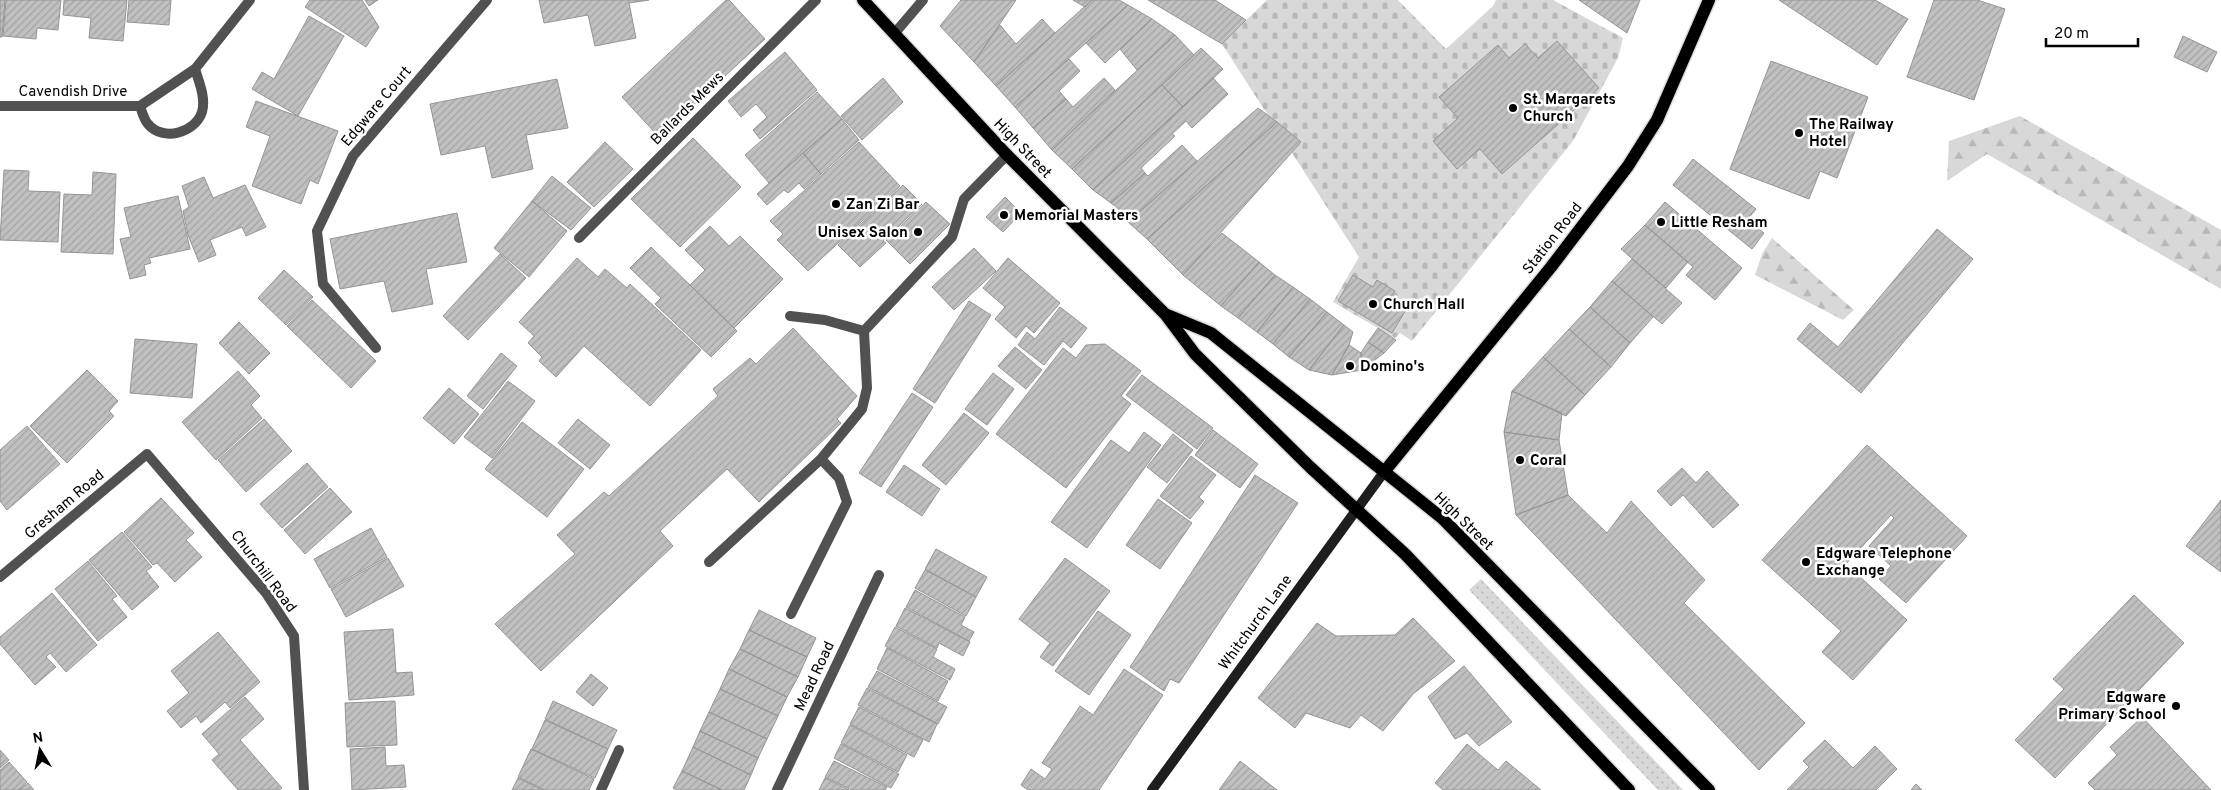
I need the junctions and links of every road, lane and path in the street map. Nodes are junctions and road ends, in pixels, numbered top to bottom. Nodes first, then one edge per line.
1 (250, 0) edge
2 (487, 0) edge
3 (816, 0) edge
4 (863, 0) edge
5 (922, 0) edge
6 (1709, 0) edge
7 (894, 34) junction
8 (195, 70) junction
9 (0, 106) edge
10 (140, 106) junction
11 (1006, 155) junction
12 (578, 238) dead end
13 (1165, 314) junction
14 (790, 316) dead end
15 (864, 331) junction
16 (376, 348) dead end
17 (147, 454) joint
18 (821, 459) junction
19 (1384, 472) junction
20 (1356, 508) junction
21 (709, 562) dead end
22 (879, 575) dead end
23 (0, 577) edge
24 (791, 614) dead end
25 (619, 750) dead end
26 (304, 790) edge
27 (601, 790) edge
28 (777, 790) edge
29 (1152, 790) edge
30 (1629, 790) edge
31 (1710, 790) edge

1 - 8 street, Cavendish Drive
2 - 16 street, Edgware Court
3 - 12 street, Ballards Mews
4 - 7 main road, High Street
5 - 7 street
6 - 19 main road, Station Road
7 - 11 main road, High Street
8 - 10 street, Cavendish Drive
8 - 10 street
9 - 10 street, Cavendish Drive
11 - 13 main road, High Street
11 - 15 street
13 - 19 main road, High Street
13 - 20 main road, High Street
14 - 15 street
15 - 18 street
17 - 23 street, Gresham Road
17 - 26 street, Churchill Road
18 - 21 street
18 - 24 street
19 - 20 main road, Whitchurch Lane
19 - 31 main road, High Street
20 - 29 main road, Whitchurch Lane
20 - 30 main road, High Street
22 - 28 street, Mead Road
25 - 27 street

